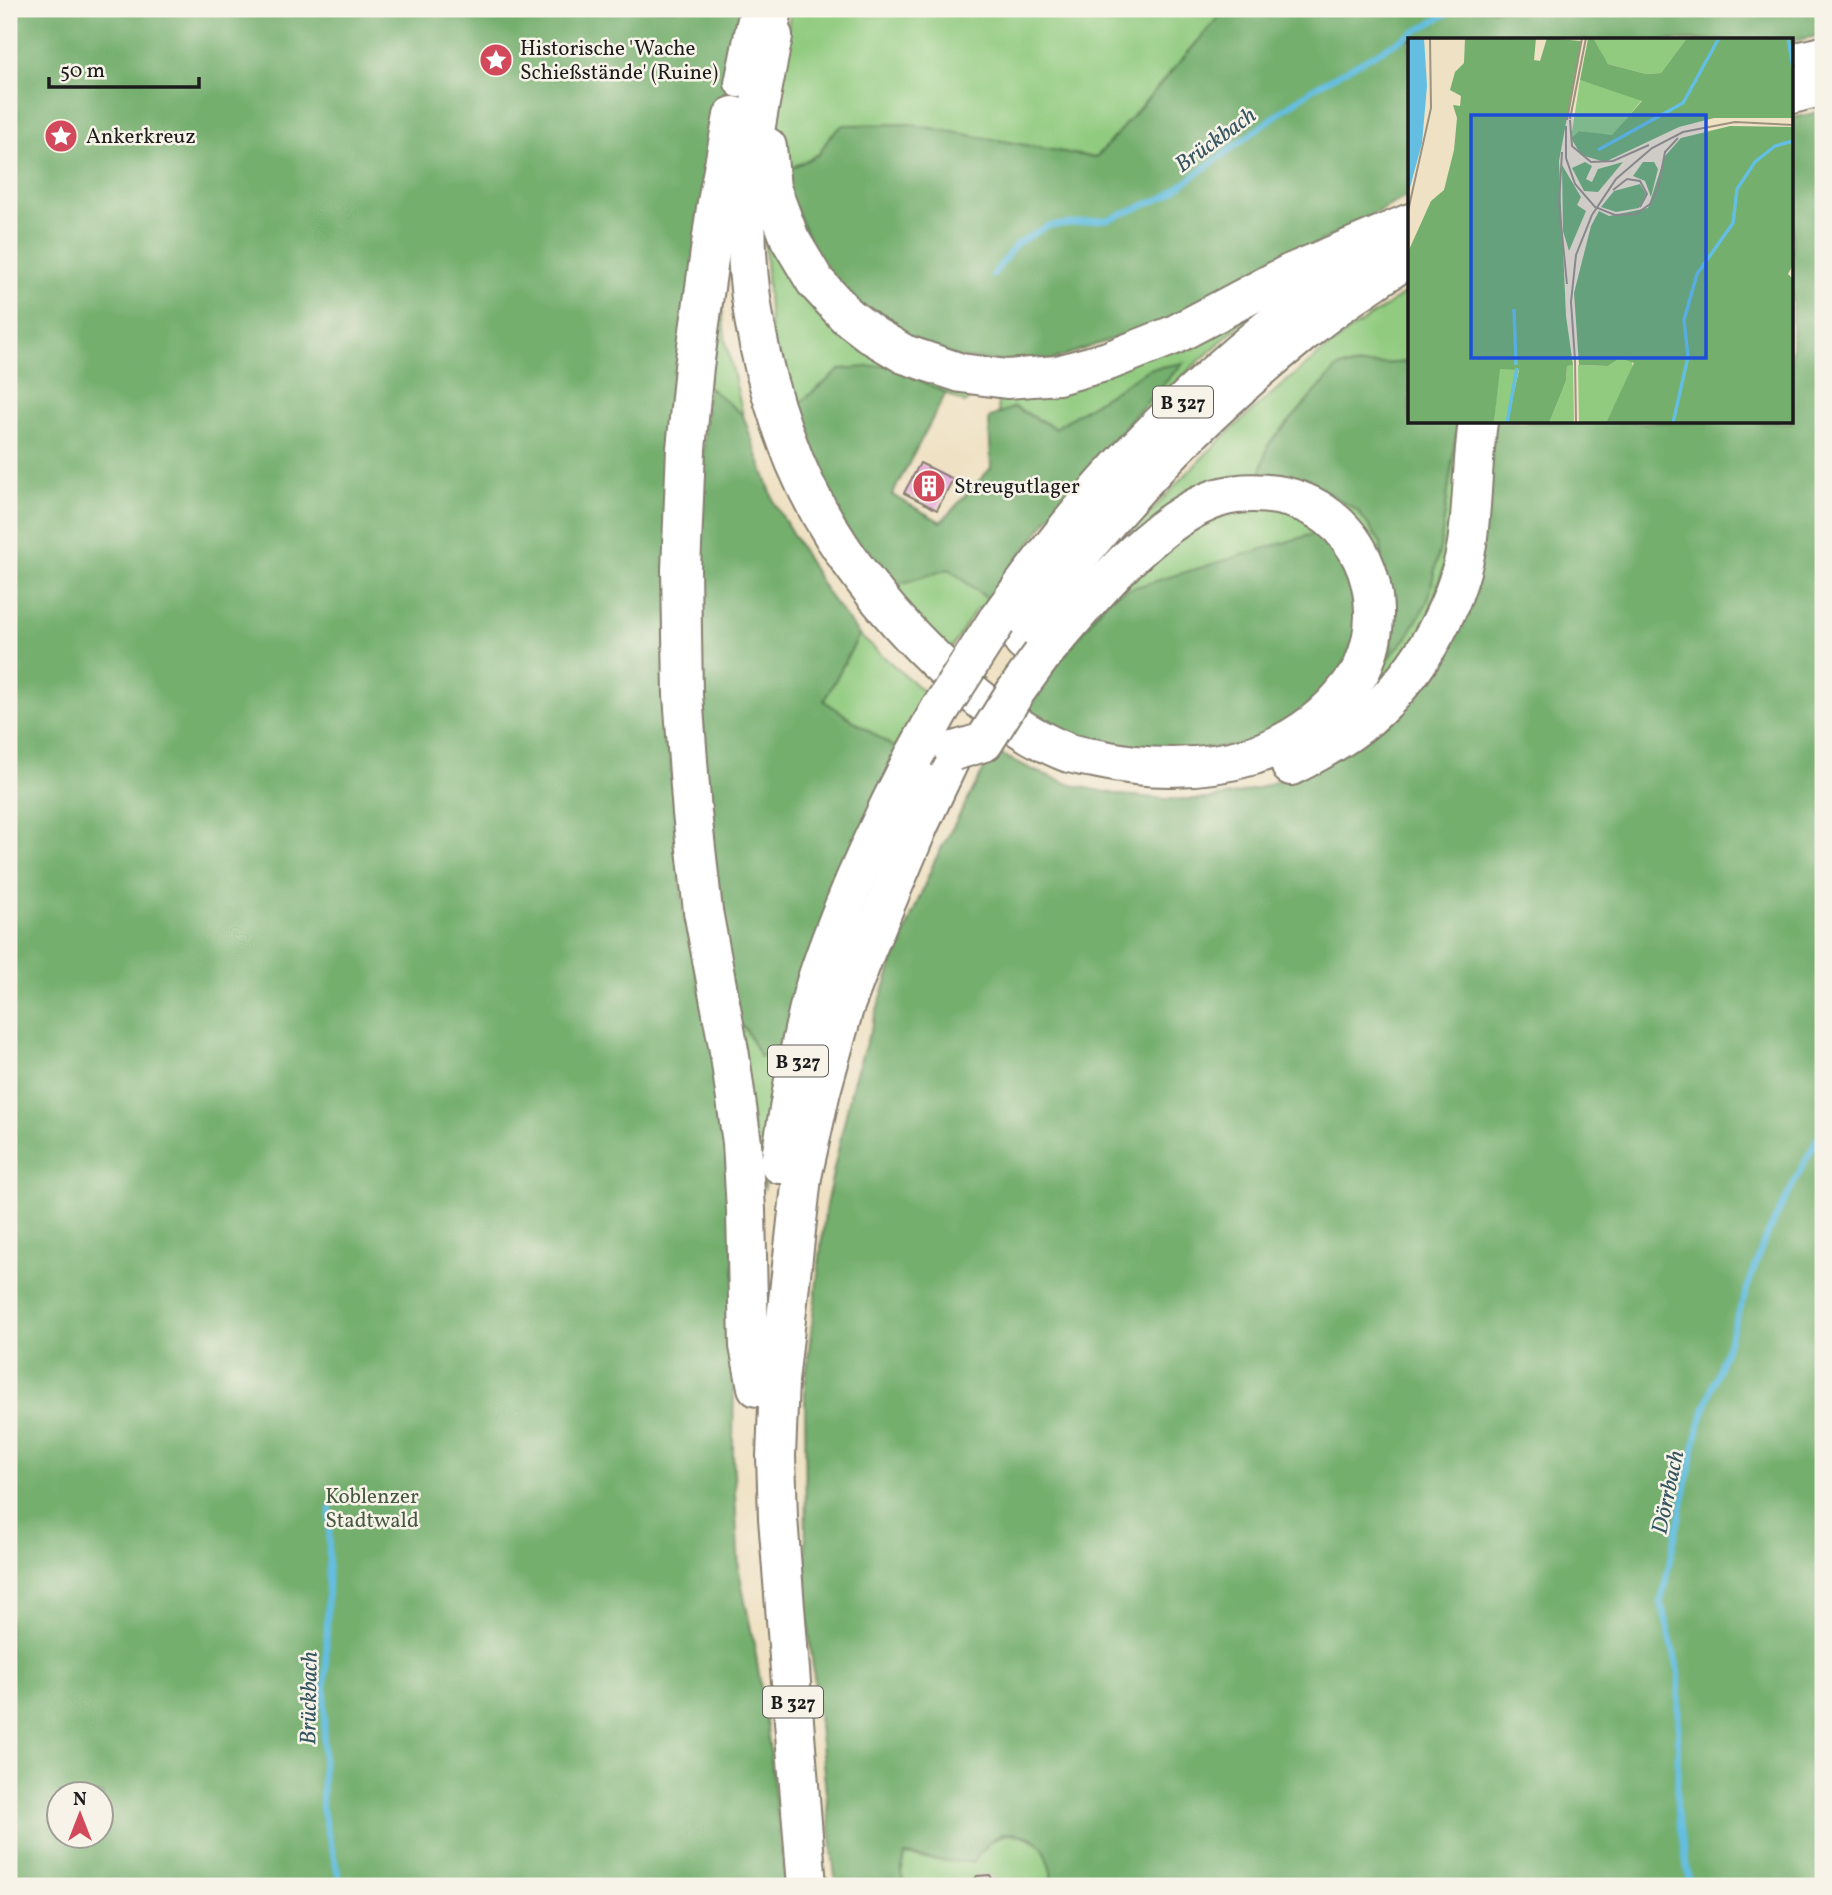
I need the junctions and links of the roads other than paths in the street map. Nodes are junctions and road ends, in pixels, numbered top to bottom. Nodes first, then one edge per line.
1 (768, 18) edge
2 (1823, 55) edge
3 (1794, 62) edge
4 (739, 83) junction
5 (1823, 86) edge
6 (1794, 93) edge
7 (1408, 225) edge
8 (1408, 225) edge
9 (1408, 257) edge
10 (1478, 424) edge
11 (1021, 640) junction
12 (937, 761) junction
13 (757, 1387) junction
14 (806, 1886) edge

1 - 4 street
1 - 7 highway
1 - 11 highway
2 - 3 highway
4 - 10 highway
4 - 13 highway
5 - 6 highway
8 - 11 highway, B 327
9 - 11 highway, B 327
11 - 12 highway, B 327
12 - 13 highway, B 327
12 - 14 highway, B 327
13 - 14 highway, B 327

